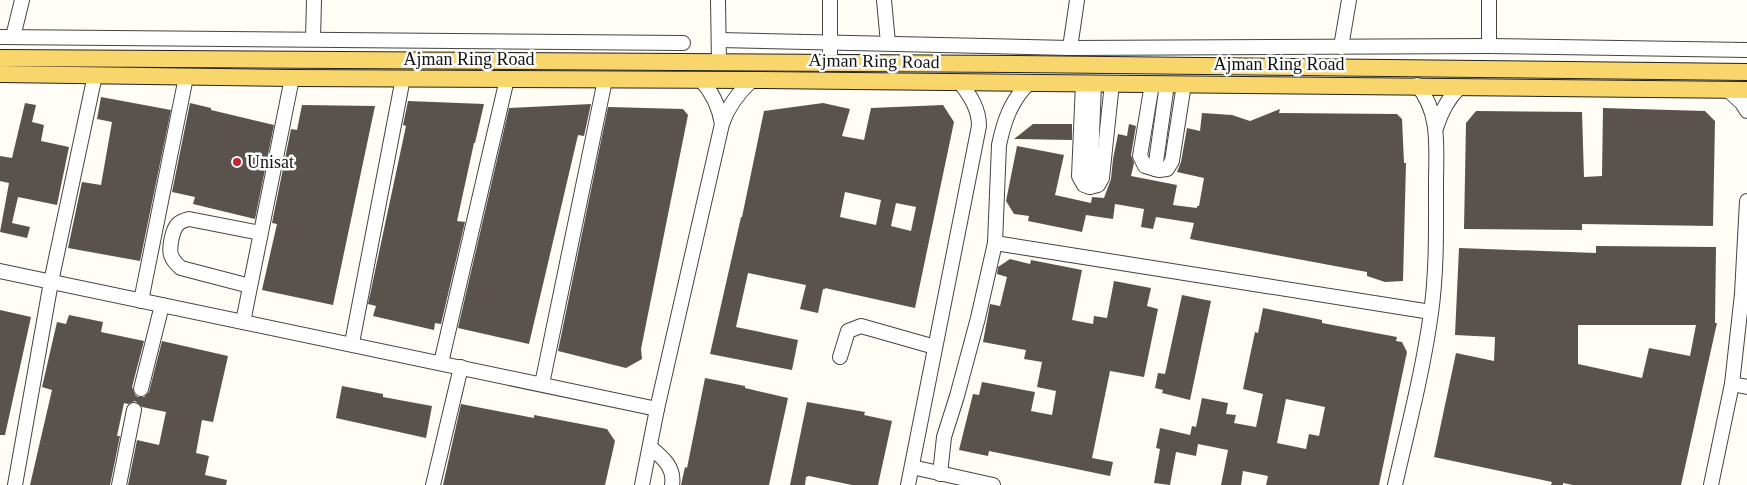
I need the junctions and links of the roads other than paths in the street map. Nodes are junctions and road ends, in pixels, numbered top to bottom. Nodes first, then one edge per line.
1 (22, 0) edge
2 (314, 0) edge
3 (718, 0) edge
4 (830, 0) edge
5 (884, 0) edge
6 (1077, 0) edge
7 (1348, 0) edge
8 (1490, 0) edge
9 (6, 37) edge
10 (312, 39) junction
11 (719, 40) junction
12 (684, 42) dead end
13 (830, 42) junction
14 (888, 43) junction
15 (1489, 46) junction
16 (1341, 47) junction
17 (1070, 48) junction
18 (1747, 50) edge
19 (0, 58) edge
20 (719, 63) junction
21 (830, 64) junction
22 (1747, 72) edge
23 (0, 74) edge
24 (95, 75) junction
25 (186, 77) junction
26 (292, 78) junction
27 (403, 78) junction
28 (507, 79) junction
29 (605, 80) junction
30 (701, 80) junction
31 (752, 80) junction
32 (960, 82) junction
33 (1030, 82) junction
34 (1089, 83) junction
35 (1112, 83) junction
36 (1159, 84) junction
37 (1184, 84) junction
38 (1417, 86) junction
39 (1460, 87) junction
40 (1728, 90) junction
41 (1747, 90) edge
42 (1747, 111) edge
43 (722, 124) junction
44 (1436, 128) junction
45 (1155, 169) junction
46 (1090, 187) junction
47 (1747, 201) edge
48 (260, 233) junction
49 (995, 243) junction
50 (0, 271) edge
51 (51, 282) junction
52 (250, 286) junction
53 (141, 300) junction
54 (162, 305) junction
55 (1431, 312) junction
56 (243, 322) junction
57 (352, 344) junction
58 (935, 346) junction
59 (840, 358) dead end
60 (440, 363) junction
61 (461, 367) junction
62 (542, 384) junction
63 (1732, 384) junction
64 (1747, 387) edge
65 (141, 389) dead end
66 (657, 409) junction
67 (134, 410) dead end
68 (650, 446) junction
69 (912, 468) junction
70 (940, 474) junction
71 (15, 485) edge
72 (119, 485) edge
73 (433, 485) edge
74 (642, 485) edge
75 (672, 485) edge
76 (908, 485) edge
77 (993, 485) edge
78 (1395, 485) edge
79 (1711, 485) edge

1 - 9 street
2 - 10 street
3 - 11 street
4 - 13 street
5 - 14 street
6 - 17 street
7 - 16 street
8 - 15 street
9 - 10 street
10 - 12 street
11 - 13 street
11 - 20 street
13 - 14 street
13 - 21 street
14 - 17 street
15 - 16 street
15 - 18 street
16 - 17 street
19 - 20 main road, Ajman Ring Road
20 - 21 main road, Ajman Ring Road
21 - 22 main road, Ajman Ring Road
23 - 24 main road, Ajman Ring Road
24 - 25 main road, Ajman Ring Road
24 - 51 street
25 - 26 main road, Ajman Ring Road
25 - 53 street
26 - 27 main road, Ajman Ring Road
26 - 48 street
27 - 28 main road, Ajman Ring Road
27 - 57 street
28 - 29 main road, Ajman Ring Road
28 - 60 street
29 - 30 main road, Ajman Ring Road
29 - 62 street
30 - 31 main road, Ajman Ring Road
30 - 43 street
31 - 32 main road, Ajman Ring Road
31 - 43 street
32 - 33 main road, Ajman Ring Road
32 - 58 street
33 - 34 main road, Ajman Ring Road
33 - 49 street
34 - 35 main road, Ajman Ring Road
34 - 46 street
34 - 46 street
35 - 36 main road, Ajman Ring Road
35 - 46 street
36 - 37 main road, Ajman Ring Road
36 - 45 street
36 - 45 street
37 - 38 main road, Ajman Ring Road
37 - 45 street
38 - 39 main road, Ajman Ring Road
38 - 44 street
39 - 40 main road, Ajman Ring Road
39 - 44 street
40 - 41 main road, Ajman Ring Road
40 - 42 street
43 - 66 street
44 - 55 street
47 - 63 street
48 - 52 street
48 - 52 street
49 - 55 street
49 - 70 street
50 - 51 street
51 - 53 street
51 - 71 street
52 - 56 street
53 - 54 street
54 - 56 street
54 - 65 street
55 - 78 street
56 - 57 street
57 - 60 street
58 - 59 street
58 - 69 street
60 - 61 street
61 - 62 street
61 - 73 street
62 - 66 street
63 - 64 street
63 - 79 street
66 - 68 street
67 - 72 street
68 - 74 street
68 - 75 street
69 - 70 street
69 - 76 street
70 - 77 street

